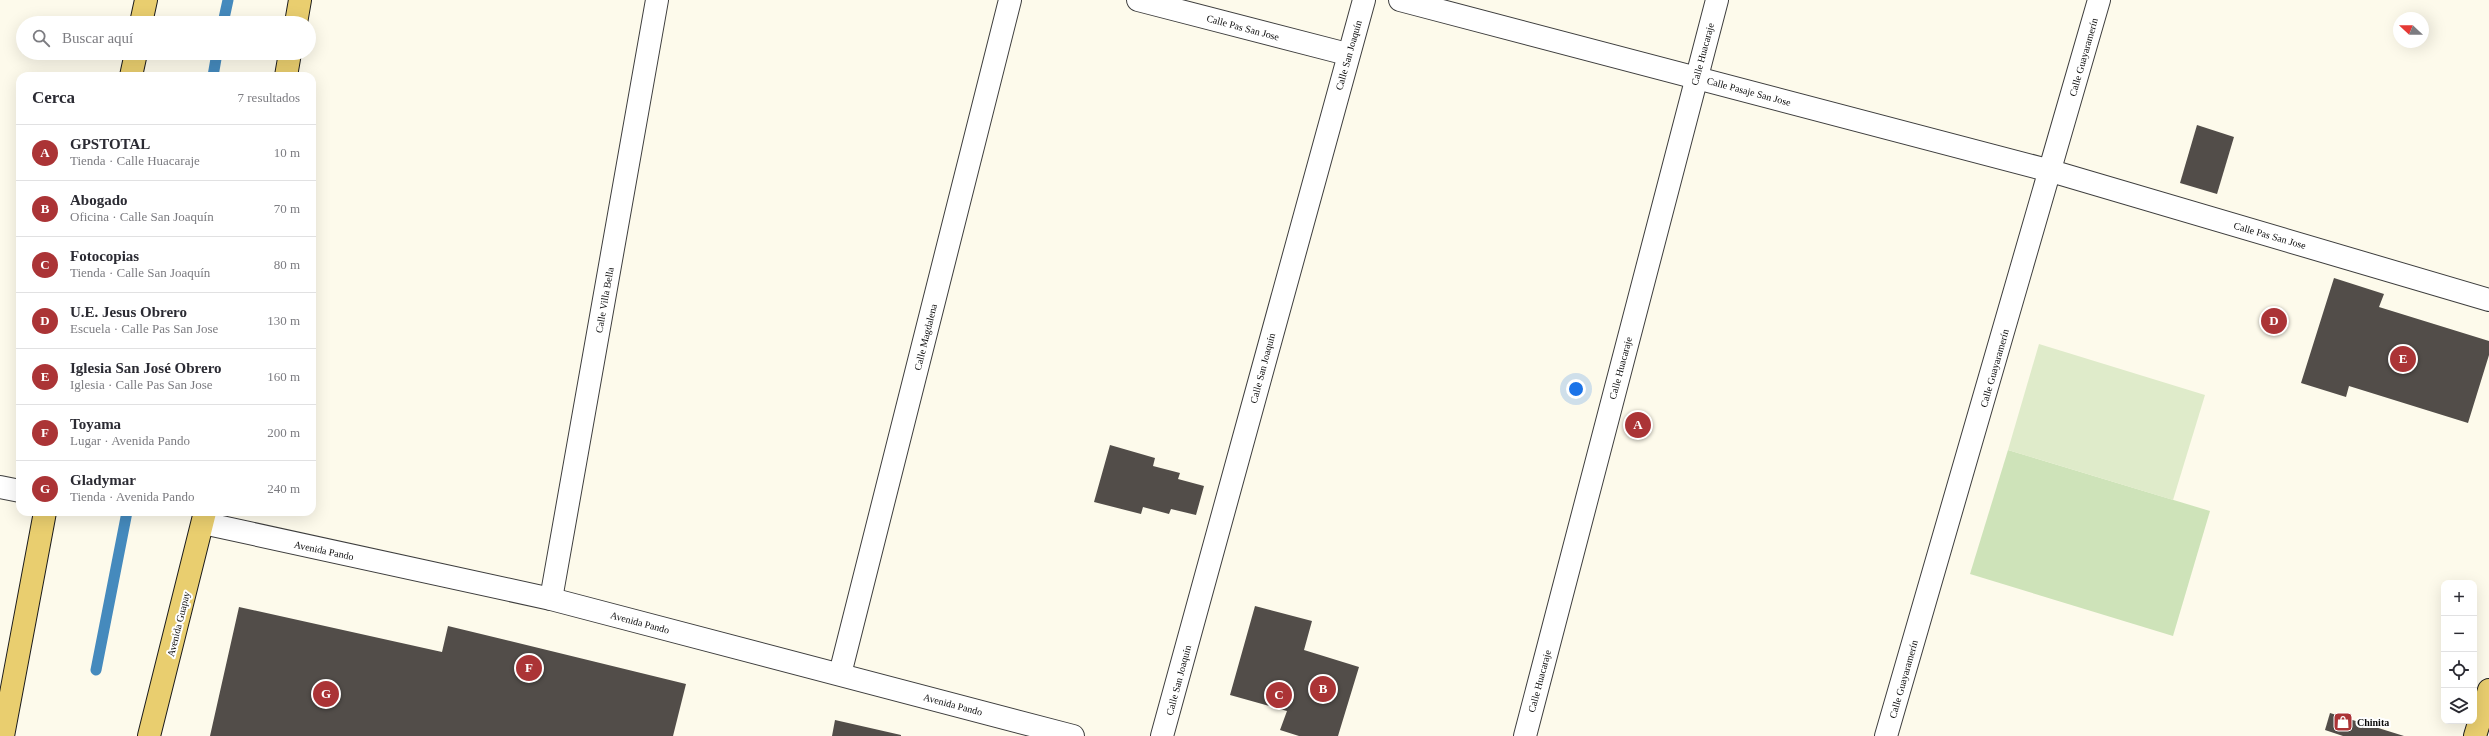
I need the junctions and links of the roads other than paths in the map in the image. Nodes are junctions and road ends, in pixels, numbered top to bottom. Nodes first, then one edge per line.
1 (146, 0) edge
2 (300, 0) edge
3 (657, 0) edge
4 (1010, 0) edge
5 (1138, 0) edge
6 (1364, 0) edge
7 (1400, 0) edge
8 (1717, 0) edge
9 (2099, 0) edge
10 (143, 16) edge
11 (297, 16) edge
12 (1347, 54) junction
13 (134, 60) edge
14 (289, 60) edge
15 (132, 72) edge
16 (287, 72) edge
17 (1696, 76) junction
18 (2051, 171) junction
19 (2489, 300) edge
20 (0, 487) edge
21 (16, 490) edge
22 (44, 516) edge
23 (204, 518) edge
24 (551, 599) junction
25 (840, 674) junction
26 (2489, 690) edge
27 (2, 734) edge
28 (149, 736) edge
29 (1073, 736) edge
30 (1162, 736) edge
31 (1525, 736) edge
32 (1886, 736) edge
33 (2475, 736) edge

1 - 10 main road
2 - 11 main road
3 - 24 street, Calle Villa Bella
4 - 25 street, Calle Magdalena
5 - 12 street, Calle Pas San Jose
6 - 12 street, Calle San Joaquín
7 - 17 street, Calle Pasaje San Jose
8 - 17 street, Calle Huacaraje
9 - 18 street, Calle Guayaramerín
12 - 30 street, Calle San Joaquín
13 - 15 main road
14 - 16 main road
17 - 18 street, Calle Pasaje San Jose
17 - 31 street, Calle Huacaraje
18 - 19 street, Calle Pas San Jose
18 - 32 street, Calle Guayaramerín
20 - 21 street
22 - 27 main road
23 - 24 street, Avenida Pando
23 - 28 main road, Avenida Guapay
24 - 25 street, Avenida Pando
25 - 29 street, Avenida Pando
26 - 33 main road

